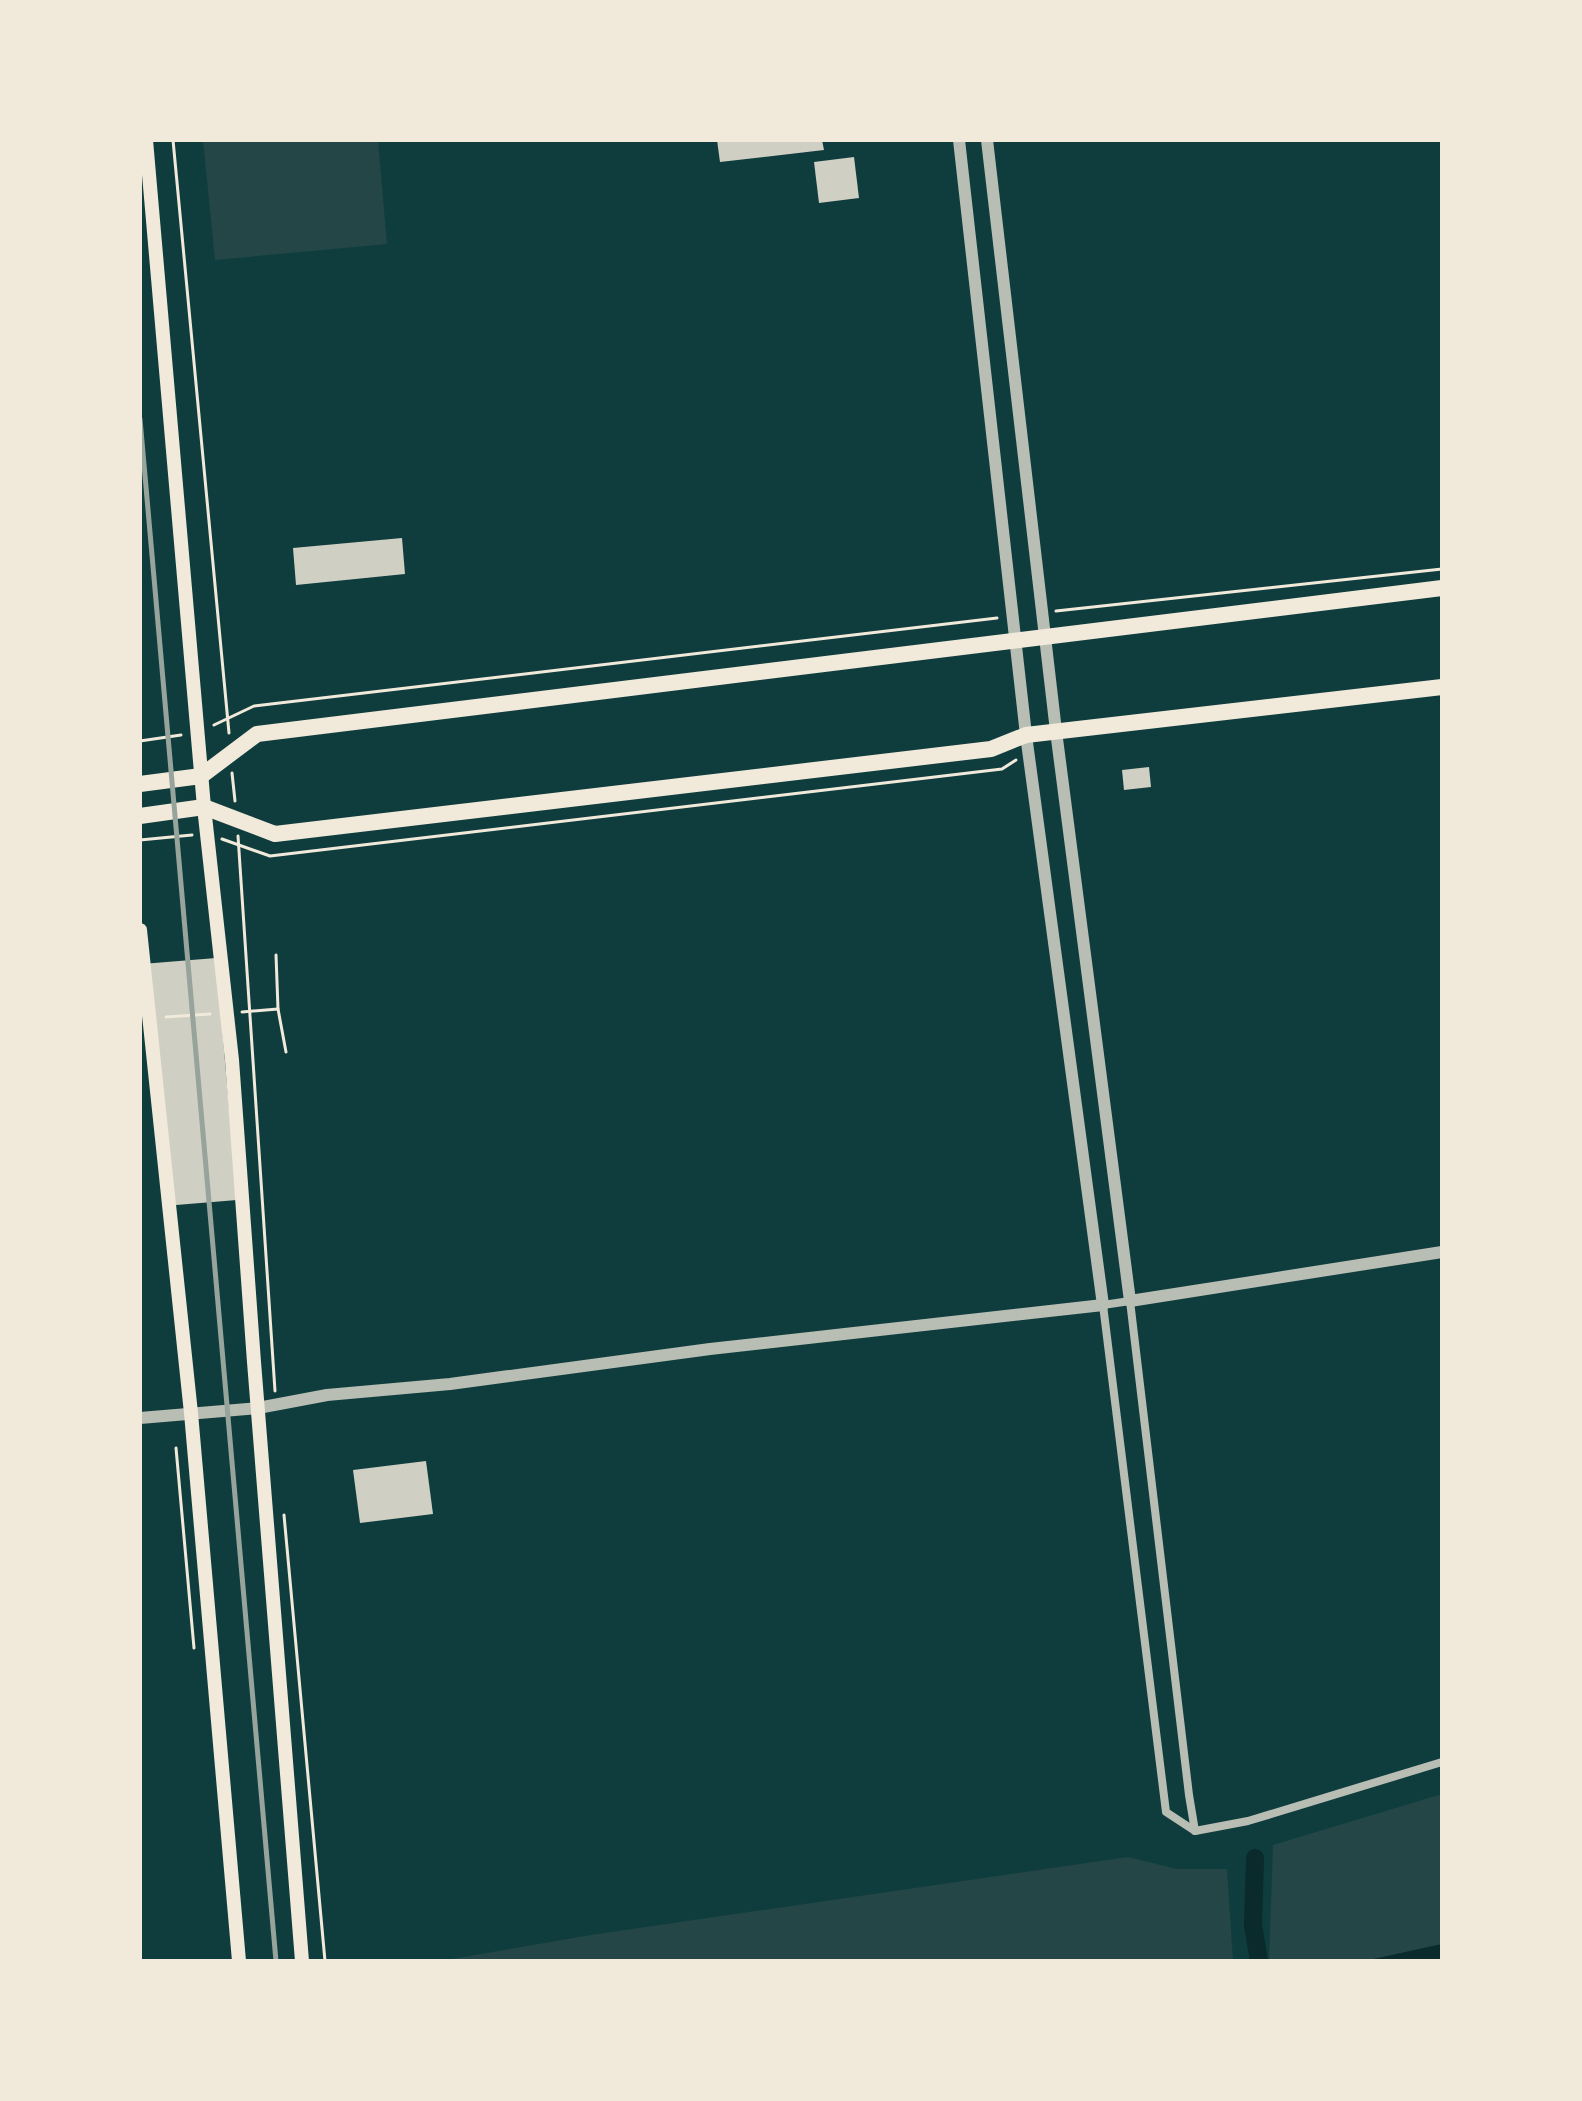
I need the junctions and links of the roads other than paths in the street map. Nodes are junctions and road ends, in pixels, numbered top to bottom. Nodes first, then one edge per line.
1 (146, 140) edge
2 (959, 140) edge
3 (987, 140) edge
4 (1442, 588) edge
5 (1045, 636) junction
6 (1017, 639) junction
7 (1442, 687) edge
8 (1056, 731) junction
9 (1026, 735) junction
10 (201, 776) junction
11 (140, 784) edge
12 (204, 807) junction
13 (140, 816) edge
14 (140, 930) edge
15 (1442, 1252) edge
16 (1130, 1301) junction
17 (1103, 1305) junction
18 (258, 1408) junction
19 (191, 1413) junction
20 (140, 1418) edge
21 (1442, 1762) edge
22 (1195, 1831) junction
23 (239, 1961) edge
24 (302, 1961) edge

1 - 10 main road
2 - 6 street
3 - 5 street
4 - 5 main road
5 - 6 main road
5 - 8 street
6 - 9 street
6 - 10 main road
7 - 8 main road
8 - 9 main road
8 - 16 street
9 - 12 main road
9 - 17 street
10 - 11 main road
10 - 12 main road
12 - 13 main road
12 - 18 main road
14 - 19 main road
15 - 16 street
16 - 17 street
16 - 22 street
17 - 18 street
17 - 22 street
18 - 19 street
18 - 24 main road
19 - 20 street
19 - 23 main road
21 - 22 street

